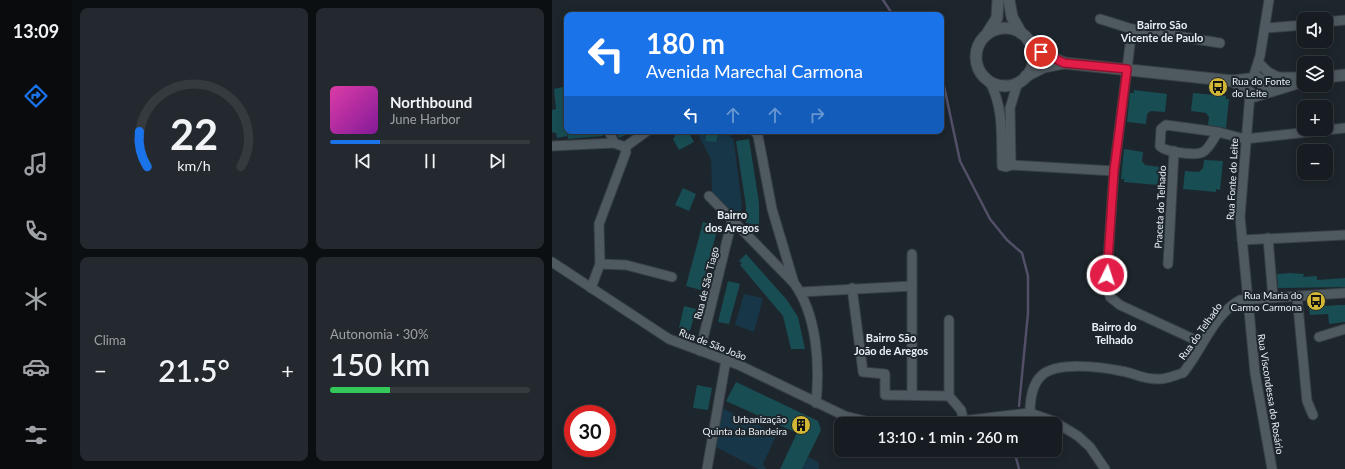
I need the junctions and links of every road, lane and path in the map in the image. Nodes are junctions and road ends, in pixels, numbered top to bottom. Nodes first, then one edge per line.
1 (998, 0) edge
2 (1009, 0) edge
3 (1269, 0) edge
4 (1100, 19) dead end
5 (1345, 20) edge
6 (1333, 21) edge
7 (1297, 26) edge
8 (1266, 28) junction
9 (1132, 29) junction
10 (987, 34) junction
11 (1025, 37) junction
12 (1220, 43) dead end
13 (1260, 60) junction
14 (1064, 63) junction
15 (1127, 69) junction
16 (1345, 75) edge
17 (1333, 76) edge
18 (1280, 78) junction
19 (1297, 78) edge
20 (1022, 79) junction
21 (990, 82) junction
22 (1297, 82) edge
23 (1255, 86) junction
24 (1345, 128) edge
25 (1218, 132) junction
26 (610, 134) edge
27 (643, 134) edge
28 (757, 134) edge
29 (1245, 139) junction
30 (614, 143) junction
31 (552, 146) edge
32 (625, 147) junction
33 (1174, 151) junction
34 (1011, 166) junction
35 (1114, 171) junction
36 (709, 196) dead end
37 (732, 220) junction
38 (1345, 235) edge
39 (1268, 238) junction
40 (1242, 240) junction
41 (912, 254) dead end
42 (552, 262) edge
43 (600, 264) junction
44 (1168, 264) dead end
45 (672, 278) dead end
46 (794, 283) junction
47 (912, 286) junction
48 (591, 288) junction
49 (852, 288) junction
50 (801, 292) junction
51 (1345, 293) edge
52 (1297, 296) junction
53 (1273, 297) junction
54 (1248, 299) junction
55 (949, 320) dead end
56 (1345, 329) edge
57 (1319, 337) dead end
58 (1202, 343) junction
59 (700, 351) junction
60 (726, 360) junction
61 (912, 395) junction
62 (949, 396) junction
63 (816, 403) junction
64 (1030, 413) junction
65 (1313, 415) dead end
66 (849, 417) edge
67 (963, 417) edge
68 (1001, 417) edge
69 (707, 469) edge
70 (1105, 469) edge
71 (1272, 469) edge

1 - 10 street
2 - 11 street
3 - 8 street
4 - 9 street
5 - 6 street
7 - 8 street
8 - 13 street
9 - 12 street
9 - 15 street
10 - 11 street
10 - 21 street
11 - 14 street
11 - 20 street
13 - 18 street
13 - 23 street, Rua Fonte do Leite
14 - 15 street
14 - 20 street
15 - 23 street
15 - 35 street
16 - 17 street
18 - 19 street
18 - 23 street
20 - 21 street
20 - 34 street
21 - 34 street
22 - 23 street
23 - 29 street, Rua Fonte do Leite
24 - 29 street
25 - 29 street
25 - 33 street
25 - 33 street
26 - 30 street
27 - 32 street
28 - 46 street
29 - 40 street, Rua Fonte do Leite
30 - 31 street
30 - 32 street
32 - 43 street
33 - 44 street, Praceta do Telhado
34 - 35 street
35 - 58 street
36 - 37 street
37 - 46 street
37 - 59 street, Rua de São Tiago
38 - 39 street
39 - 40 street
39 - 53 street
40 - 54 street, Rua Fonte do Leite
41 - 47 street
42 - 48 street, Rua de São João
43 - 45 street
43 - 48 street
46 - 50 street
47 - 49 street
47 - 61 street
48 - 59 street, Rua de São João
49 - 50 street
49 - 61 street
50 - 63 street
51 - 52 street, Rua do Telhado
52 - 53 street, Rua do Telhado
52 - 65 street
53 - 54 street, Rua do Telhado
54 - 58 street, Rua do Telhado
54 - 71 street, Rua Viscondessa do Rosário
55 - 62 street
56 - 57 street
58 - 64 street, Rua do Telhado
59 - 60 street, Rua de São João
60 - 63 street, Rua de São João
60 - 69 street
61 - 62 street
62 - 67 street
63 - 66 street, Rua de São João
64 - 68 street
64 - 70 street

